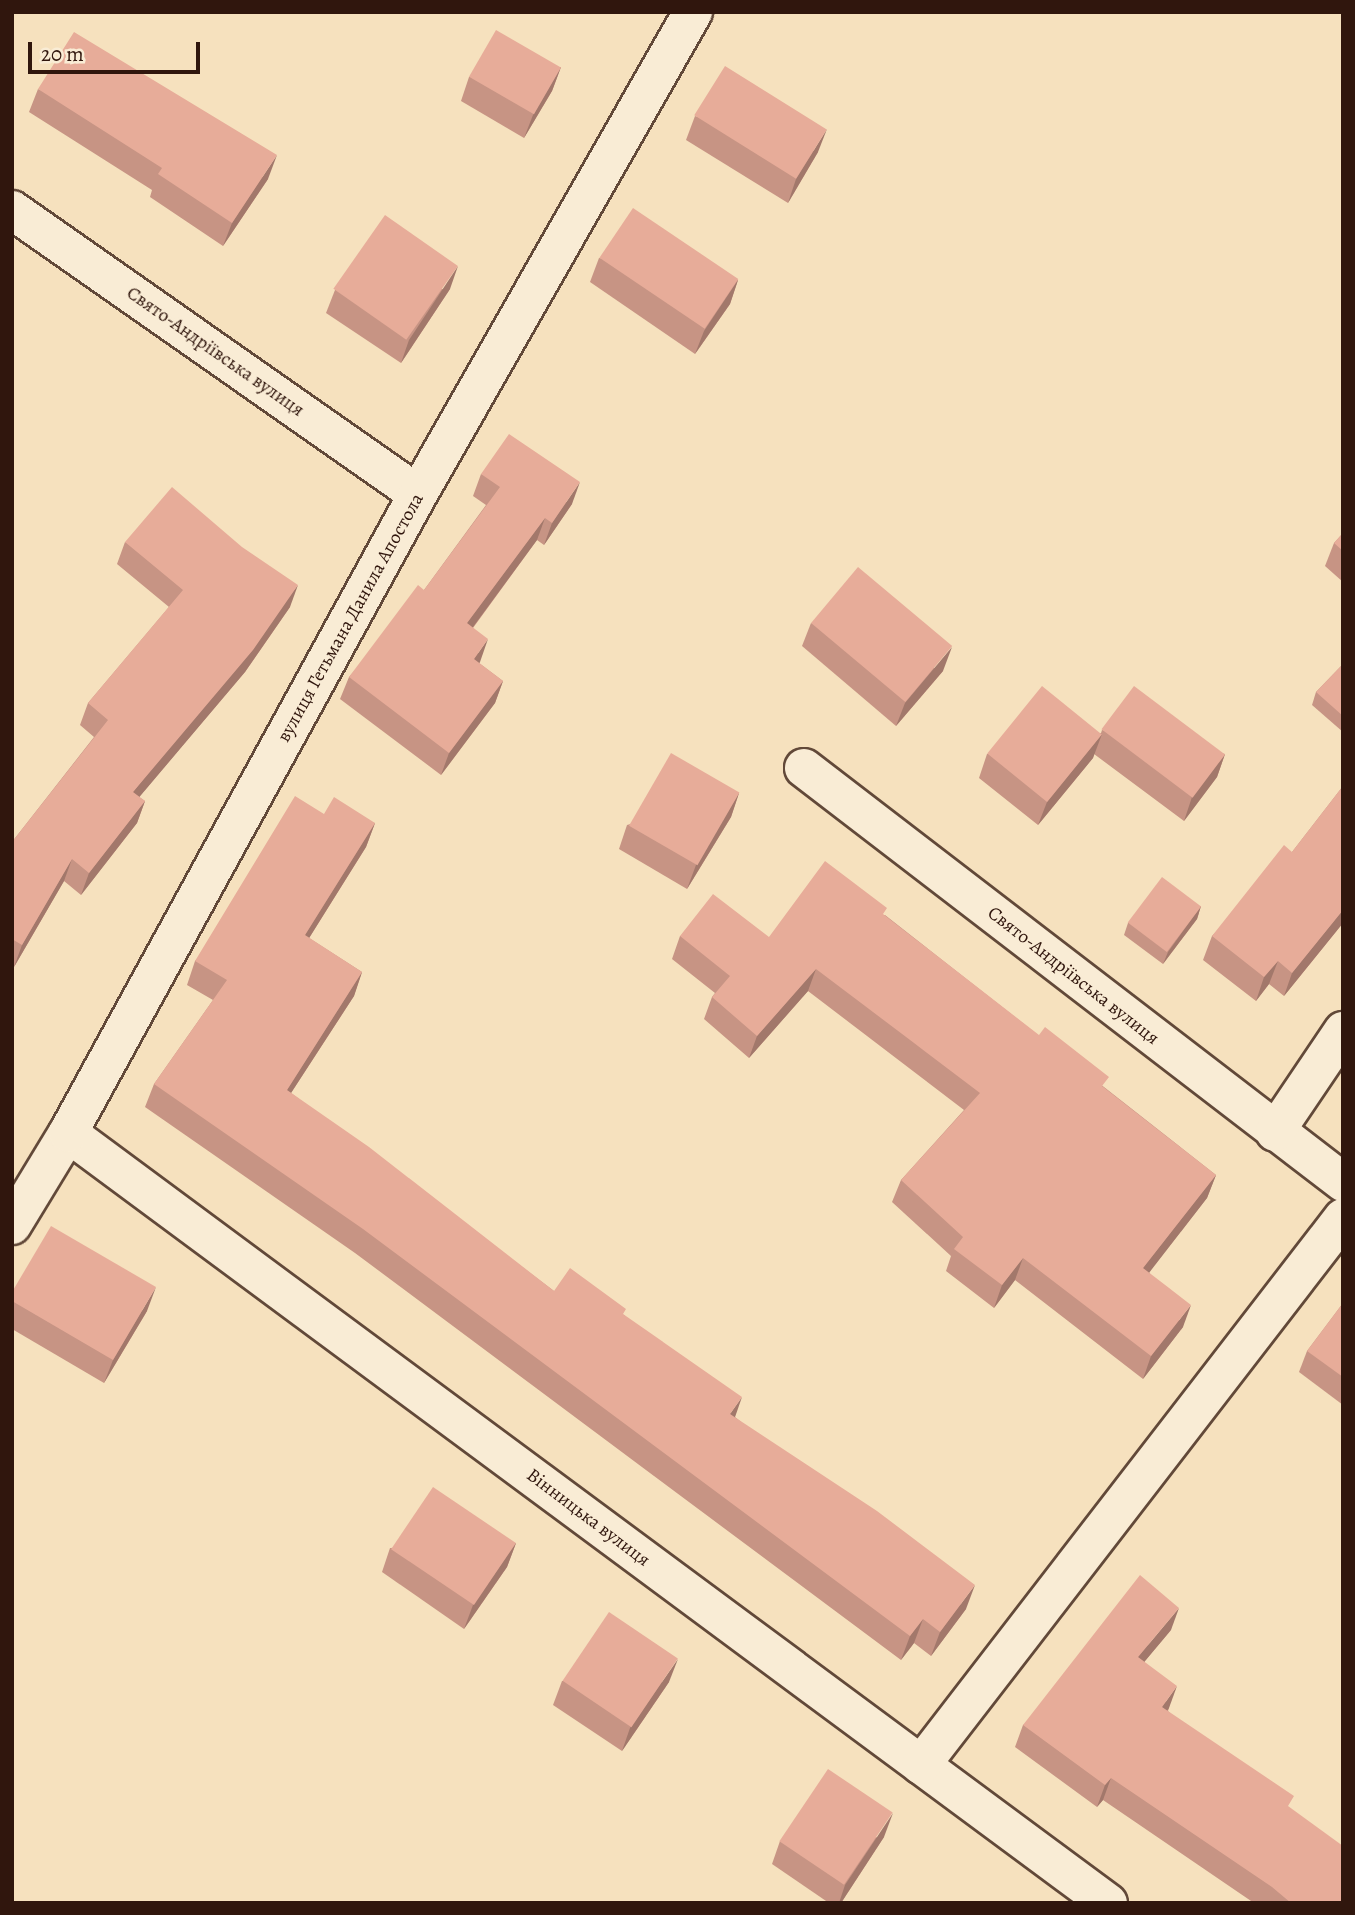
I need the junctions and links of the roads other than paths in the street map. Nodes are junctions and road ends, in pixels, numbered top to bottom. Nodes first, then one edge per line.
1 (693, 12) edge
2 (12, 210) edge
3 (418, 494) junction
4 (804, 768) dead end
5 (1343, 1031) edge
6 (1275, 1132) junction
7 (68, 1133) junction
8 (1343, 1182) edge
9 (1343, 1218) edge
10 (12, 1225) edge
11 (921, 1765) junction
12 (1108, 1903) edge

1 - 3 street, вулиця Гетьмана Данила Апостола
2 - 3 street, Свято-Андріївська вулиця
3 - 7 street, вулиця Гетьмана Данила Апостола
4 - 6 street, Свято-Андріївська вулиця
5 - 6 street
6 - 8 street, Свято-Андріївська вулиця
7 - 10 street, вулиця Гетьмана Данила Апостола
7 - 11 street, Вінницька вулиця
9 - 11 street
11 - 12 street, Вінницька вулиця

